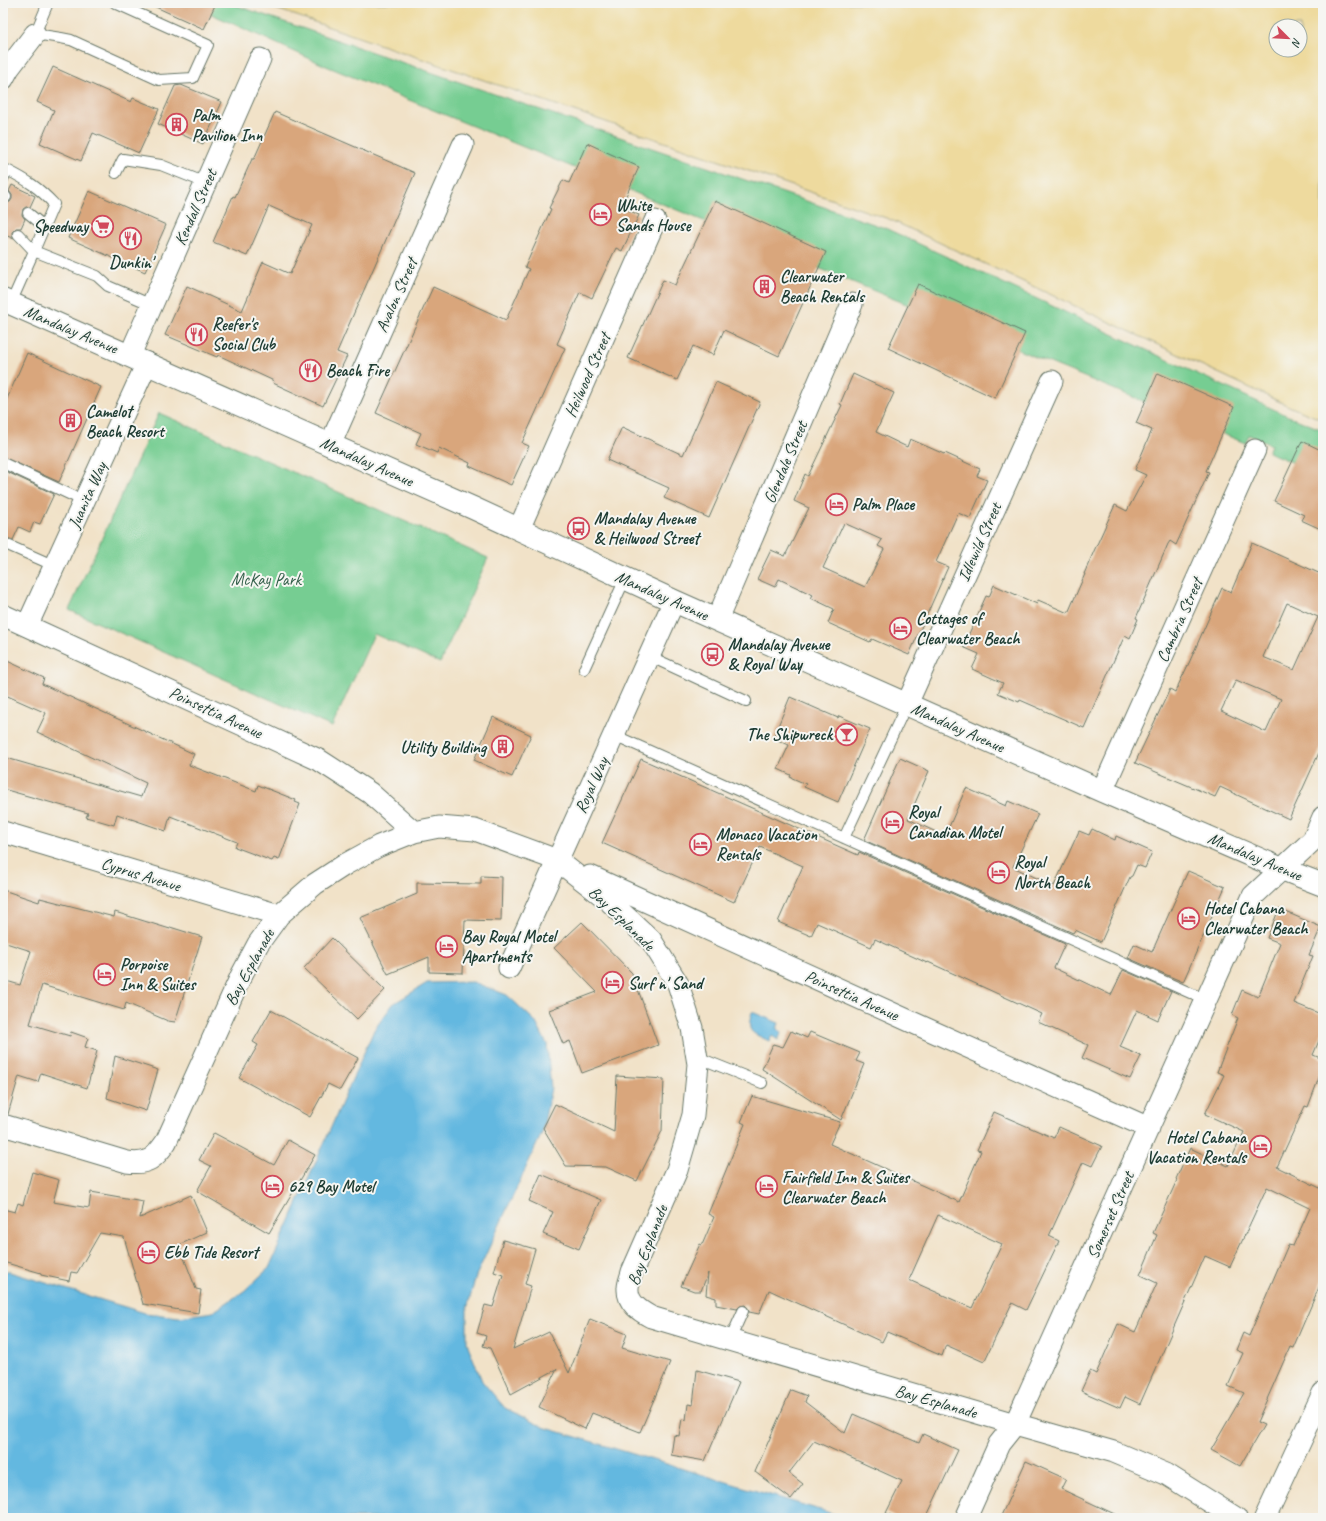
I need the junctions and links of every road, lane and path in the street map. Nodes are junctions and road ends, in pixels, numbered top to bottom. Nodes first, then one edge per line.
1 (48, 3) edge
2 (115, 3) edge
3 (35, 34) junction
4 (260, 59) dead end
5 (3, 80) edge
6 (463, 145) dead end
7 (116, 173) dead end
8 (3, 179) edge
9 (206, 183) junction
10 (28, 213) dead end
11 (655, 221) dead end
12 (45, 227) junction
13 (18, 234) dead end
14 (34, 251) junction
15 (7, 302) edge
16 (852, 304) dead end
17 (152, 305) junction
18 (138, 359) junction
19 (1052, 381) dead end
20 (330, 445) junction
21 (1256, 450) dead end
22 (3, 462) edge
23 (84, 501) junction
24 (519, 530) junction
25 (3, 543) edge
26 (54, 566) junction
27 (625, 578) junction
28 (674, 601) junction
29 (3, 615) edge
30 (717, 620) junction
31 (28, 626) junction
32 (649, 656) junction
33 (584, 669) dead end
34 (746, 701) dead end
35 (907, 704) junction
36 (614, 735) junction
37 (1102, 791) junction
38 (1323, 817) edge
39 (3, 832) edge
40 (414, 832) junction
41 (844, 838) junction
42 (557, 860) junction
43 (1282, 869) junction
44 (1323, 885) edge
45 (279, 915) junction
46 (509, 968) dead end
47 (1206, 1000) junction
48 (697, 1057) junction
49 (762, 1083) dead end
50 (3, 1125) edge
51 (1149, 1128) junction
52 (743, 1311) dead end
53 (730, 1340) junction
54 (1323, 1393) edge
55 (1015, 1424) junction
56 (966, 1518) edge
57 (1236, 1518) edge
58 (1265, 1518) edge

1 - 3 lane
2 - 3 lane
3 - 5 street
4 - 9 street, Kendall Street
6 - 20 street, Avalon Street
7 - 9 lane
8 - 12 lane
9 - 17 street, Kendall Street
10 - 12 lane
11 - 24 street, Heilwood Street
12 - 14 lane
13 - 14 lane
14 - 15 lane
14 - 17 lane
15 - 18 street, Mandalay Avenue
16 - 30 street, Glendale Street
17 - 18 street, Kendall Street
18 - 20 street, Mandalay Avenue
18 - 23 street, Juanita Way
19 - 35 street, Idlewild Street
20 - 24 street, Mandalay Avenue
21 - 37 street, Cambria Street
22 - 23 lane
23 - 26 street, Juanita Way
24 - 27 street, Mandalay Avenue
25 - 26 lane
26 - 31 street, Juanita Way
27 - 28 street, Mandalay Avenue
27 - 33 lane
28 - 30 street, Mandalay Avenue
28 - 32 street, Royal Way
29 - 31 street, Poinsettia Avenue
30 - 35 street, Mandalay Avenue
31 - 40 street, Poinsettia Avenue
32 - 34 lane
32 - 36 street, Royal Way
35 - 37 street, Mandalay Avenue
35 - 41 lane
36 - 41 lane
36 - 42 street, Royal Way
37 - 43 street, Mandalay Avenue
38 - 43 street, Somerset Street
39 - 45 street, Cyprus Avenue
40 - 42 street, Bay Esplanade
40 - 45 street, Bay Esplanade
41 - 47 lane
42 - 46 street, Royal Way
42 - 48 street, Bay Esplanade
42 - 51 street, Poinsettia Avenue
43 - 44 street, Mandalay Avenue
43 - 47 street, Somerset Street
45 - 50 street, Bay Esplanade
47 - 51 street, Somerset Street
48 - 49 lane
48 - 53 street, Bay Esplanade
51 - 55 street, Somerset Street
52 - 53 lane
53 - 55 street, Bay Esplanade
54 - 58 street
55 - 56 street, Somerset Street
55 - 57 street, Bay Esplanade

